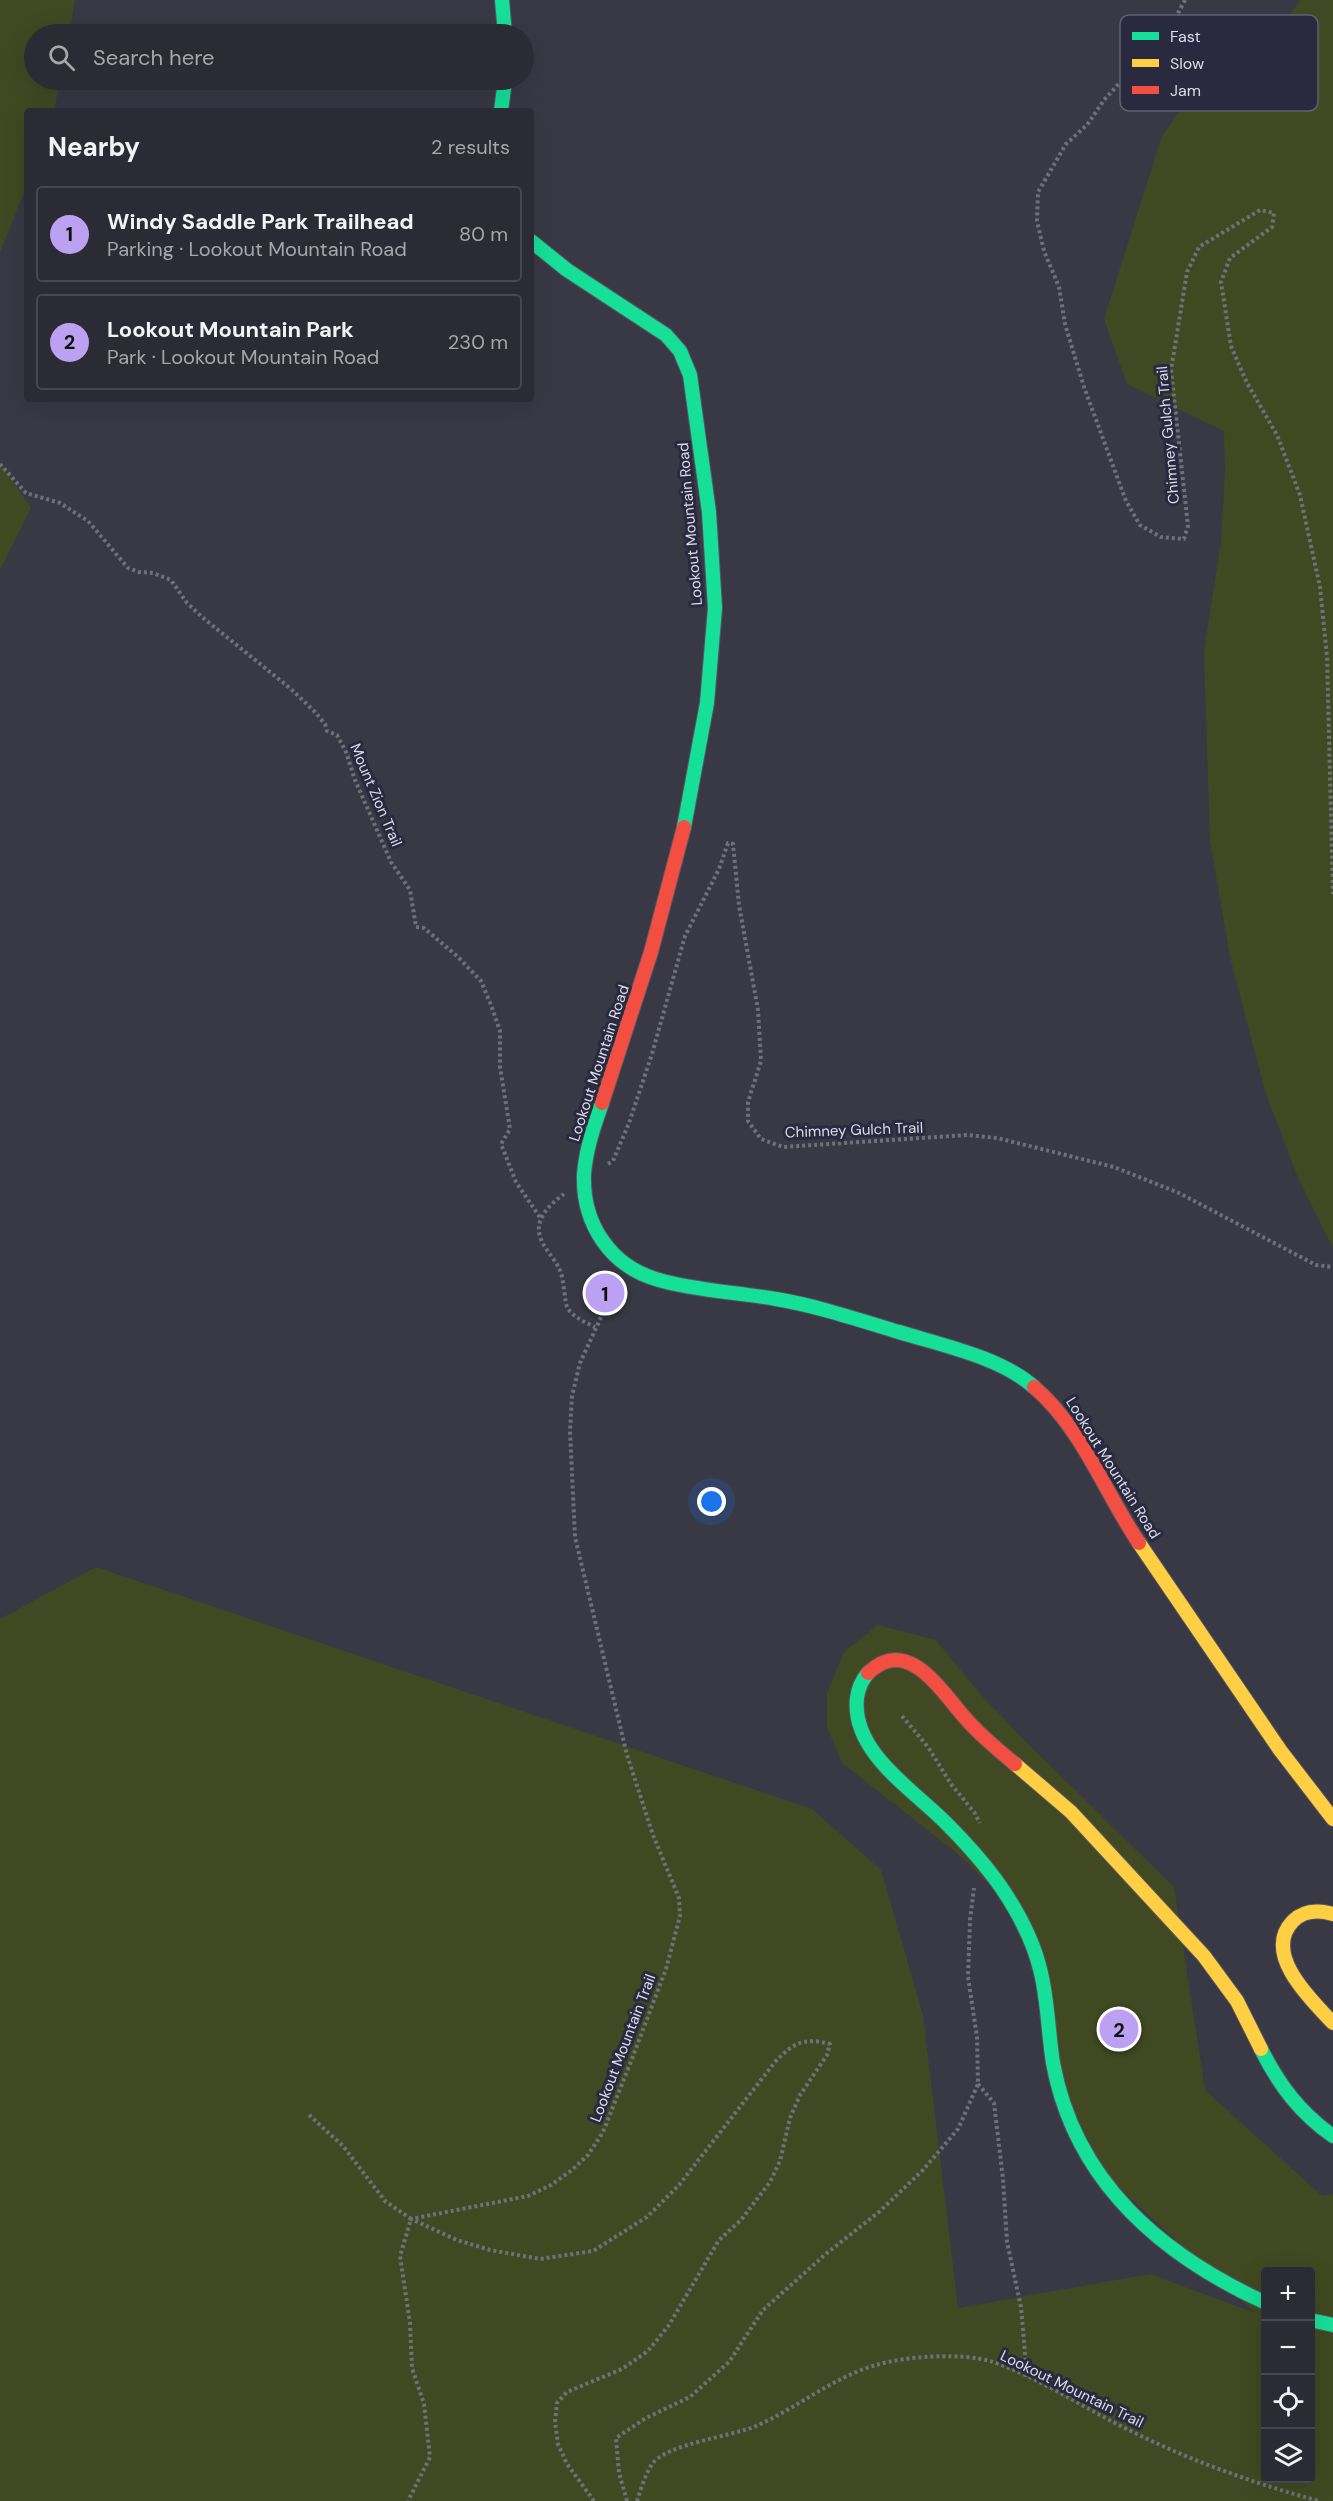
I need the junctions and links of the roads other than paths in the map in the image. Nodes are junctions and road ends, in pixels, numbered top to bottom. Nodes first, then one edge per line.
1 (502, 0) edge
2 (504, 24) edge
3 (504, 90) edge
4 (501, 108) edge
5 (534, 243) edge
6 (1333, 1818) edge
7 (1333, 1914) edge
8 (1333, 2023) edge
9 (1333, 2136) edge
10 (1261, 2301) edge
11 (1315, 2321) edge
12 (1333, 2325) edge

1 - 2 street
3 - 4 street
5 - 6 street, Lookout Mountain Road
7 - 8 street
9 - 10 street
11 - 12 street

